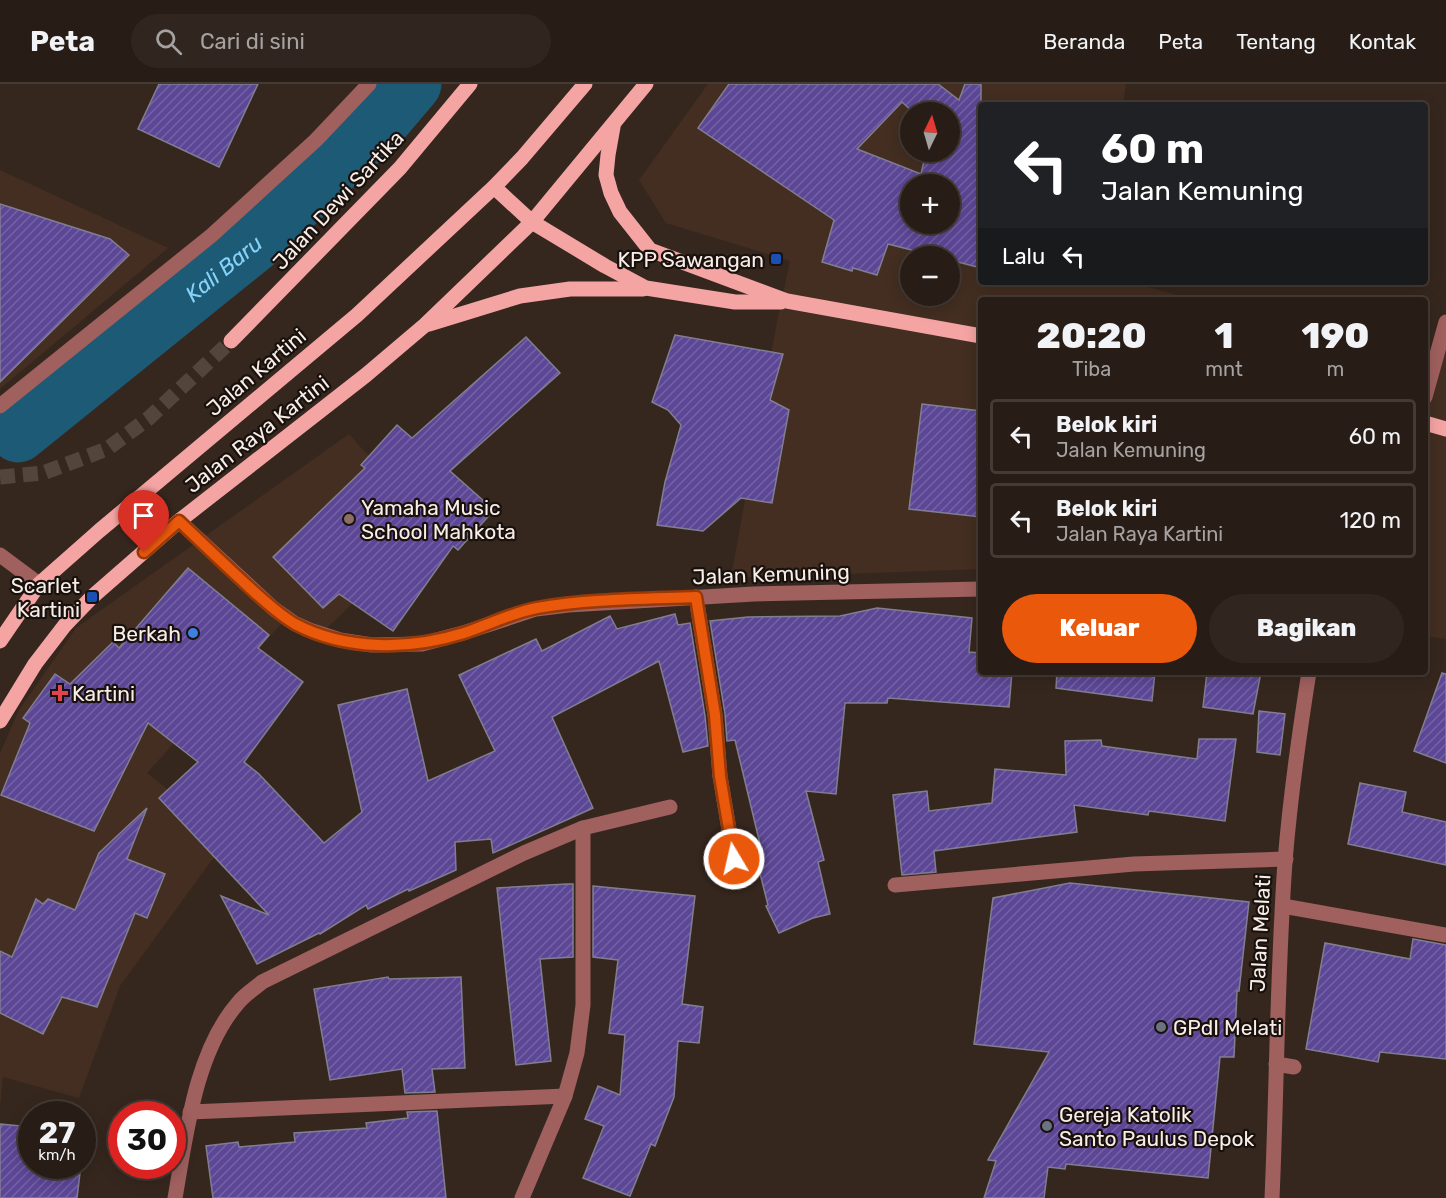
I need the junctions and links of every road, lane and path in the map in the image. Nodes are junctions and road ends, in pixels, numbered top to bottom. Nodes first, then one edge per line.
1 (369, 84) edge
2 (470, 84) edge
3 (585, 84) edge
4 (646, 84) edge
5 (614, 123) junction
6 (494, 187) junction
7 (532, 222) junction
8 (646, 288) junction
9 (787, 301) junction
10 (1446, 322) edge
11 (425, 325) junction
12 (978, 335) edge
13 (231, 342) tunnel mouth
14 (1428, 386) edge
15 (0, 406) edge
16 (1428, 424) edge
17 (1446, 429) edge
18 (179, 521) junction
19 (0, 555) edge
20 (39, 584) junction
21 (978, 589) edge
22 (696, 597) junction
23 (0, 641) edge
24 (1309, 675) edge
25 (0, 720) edge
26 (670, 807) dead end
27 (583, 828) junction
28 (734, 859) dead end
29 (1286, 859) junction
30 (895, 885) dead end
31 (1282, 906) junction
32 (1446, 934) edge
33 (1276, 1064) junction
34 (1294, 1067) dead end
35 (565, 1096) junction
36 (190, 1112) junction
37 (176, 1198) edge
38 (522, 1198) edge
39 (1272, 1198) edge

1 - 15 street
2 - 13 main road, Jalan Dewi Sartika
3 - 6 main road, Jalan Kartini
4 - 5 main road, Jalan Raya Kartini
5 - 7 main road, Jalan Raya Kartini
5 - 9 main road
6 - 7 main road
6 - 20 main road, Jalan Kartini
7 - 8 main road
7 - 11 main road, Jalan Raya Kartini
8 - 9 main road
8 - 11 main road
9 - 12 main road
10 - 14 street
11 - 18 main road, Jalan Raya Kartini
16 - 17 main road
18 - 22 street, Jalan Kemuning
18 - 25 main road, Jalan Raya Kartini
19 - 20 street
20 - 23 main road
21 - 22 street, Jalan Kemuning
22 - 28 street
24 - 29 street, Jalan Melati
26 - 27 street
27 - 35 street
27 - 36 street
29 - 30 street
29 - 31 street, Jalan Melati
31 - 32 street
31 - 33 street, Jalan Melati
33 - 34 street
33 - 39 street, Jalan Melati
35 - 36 street
35 - 38 street
36 - 37 street

